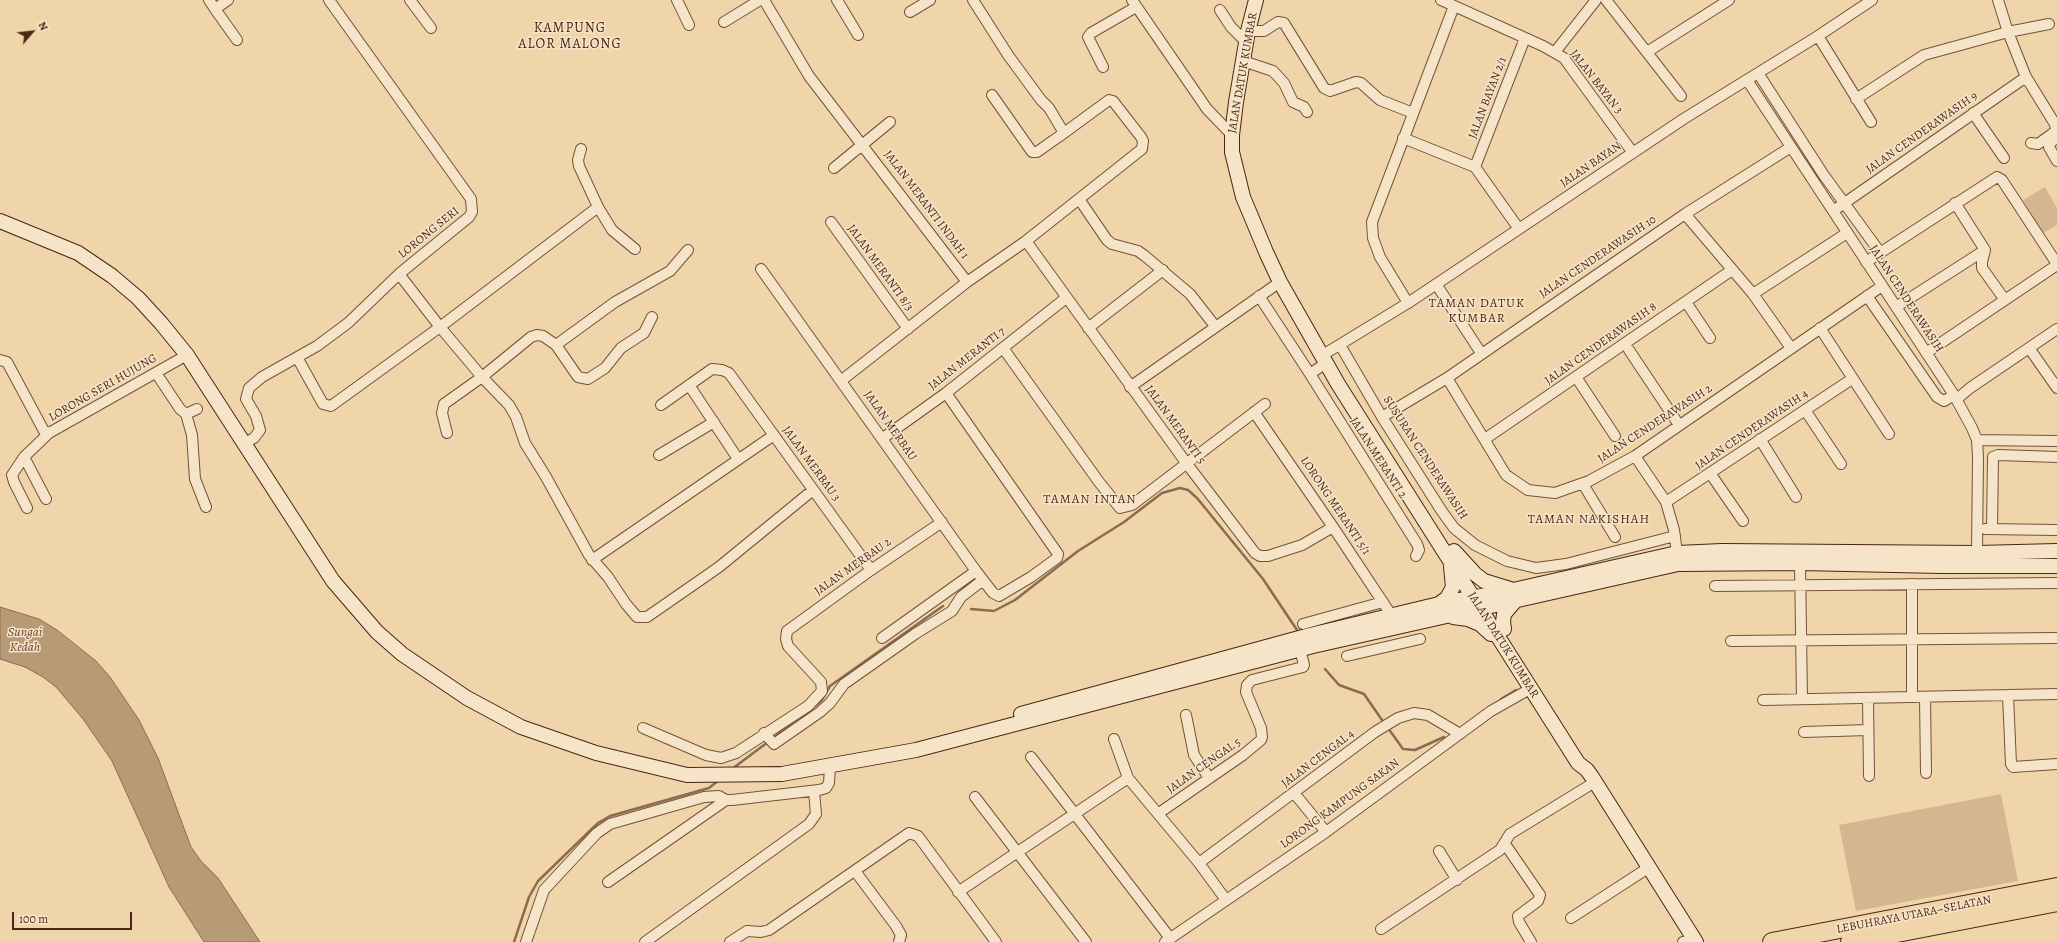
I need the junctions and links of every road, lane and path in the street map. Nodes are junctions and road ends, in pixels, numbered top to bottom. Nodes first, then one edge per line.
1 (228, 0) edge
2 (329, 0) edge
3 (410, 0) edge
4 (677, 0) edge
5 (760, 0) edge
6 (764, 0) edge
7 (837, 0) edge
8 (930, 0) edge
9 (973, 0) edge
10 (1256, 0) edge
11 (1442, 0) edge
12 (1596, 0) edge
13 (1606, 0) edge
14 (1729, 0) edge
15 (1872, 0) edge
16 (1998, 0) edge
17 (1134, 3) edge
18 (212, 4) edge
19 (1454, 6) junction
20 (1220, 10) dead end
21 (910, 12) dead end
22 (724, 22) dead end
23 (2049, 24) dead end
24 (689, 25) dead end
25 (431, 28) dead end
26 (2008, 32) junction
27 (858, 35) dead end
28 (1247, 36) junction
29 (1818, 36) junction
30 (1525, 38) junction
31 (237, 40) dead end
32 (1555, 52) junction
33 (1647, 52) junction
34 (1244, 61) junction
35 (1103, 67) dead end
36 (1758, 73) junction
37 (2026, 77) junction
38 (1747, 80) junction
39 (992, 95) dead end
40 (1681, 96) dead end
41 (1856, 99) junction
42 (1307, 112) dead end
43 (1413, 113) junction
44 (1973, 113) junction
45 (890, 122) dead end
46 (1871, 122) dead end
47 (1064, 134) junction
48 (1232, 135) junction
49 (1403, 138) junction
50 (2057, 138) edge
51 (2031, 143) dead end
52 (863, 144) junction
53 (1791, 147) junction
54 (581, 149) dead end
55 (1633, 153) junction
56 (2004, 158) dead end
57 (2057, 161) edge
58 (1475, 167) junction
59 (834, 168) dead end
60 (1079, 200) junction
61 (1844, 203) junction
62 (1955, 203) junction
63 (598, 207) junction
64 (1833, 211) junction
65 (1685, 214) junction
66 (0, 221) edge
67 (831, 222) dead end
68 (1520, 229) junction
69 (1847, 233) junction
70 (1026, 241) junction
71 (635, 249) dead end
72 (688, 250) dead end
73 (1985, 250) junction
74 (1879, 251) junction
75 (1866, 262) junction
76 (2057, 265) edge
77 (761, 269) dead end
78 (1164, 270) junction
79 (1732, 270) junction
80 (399, 274) junction
81 (967, 282) junction
82 (1280, 282) junction
83 (1436, 284) junction
84 (1882, 286) junction
85 (1753, 294) junction
86 (1259, 296) junction
87 (1866, 296) junction
88 (1066, 298) junction
89 (2004, 300) junction
90 (1686, 302) junction
91 (1408, 303) junction
92 (1896, 307) junction
93 (652, 317) dead end
94 (1215, 326) junction
95 (440, 328) junction
96 (1088, 328) junction
97 (1820, 328) junction
98 (908, 329) junction
99 (2057, 329) edge
100 (1710, 338) dead end
101 (556, 345) junction
102 (1340, 345) junction
103 (1003, 348) junction
104 (1791, 348) junction
105 (2029, 348) junction
106 (1629, 350) dead end
107 (1323, 353) junction
108 (1481, 353) junction
109 (1926, 353) junction
110 (188, 354) junction
111 (298, 359) junction
112 (0, 360) edge
113 (156, 373) junction
114 (1310, 374) junction
115 (482, 377) junction
116 (1576, 377) junction
117 (1447, 378) junction
118 (1852, 379) junction
119 (842, 380) junction
120 (689, 385) junction
121 (1130, 387) junction
122 (2057, 388) edge
123 (946, 393) junction
124 (1955, 397) junction
125 (1265, 404) dead end
126 (661, 405) dead end
127 (197, 410) dead end
128 (1355, 410) junction
129 (1805, 410) junction
130 (1254, 412) junction
131 (186, 414) junction
132 (1382, 417) junction
133 (1338, 420) junction
134 (714, 422) junction
135 (1679, 425) junction
136 (49, 433) junction
137 (447, 433) dead end
138 (1889, 434) dead end
139 (774, 435) junction
140 (1616, 436) dead end
141 (883, 438) junction
142 (1485, 439) junction
143 (1760, 439) junction
144 (1977, 440) junction
145 (2002, 441) junction
146 (2057, 442) edge
147 (245, 443) junction
148 (659, 454) dead end
149 (2002, 455) junction
150 (1635, 456) junction
151 (24, 457) junction
152 (2057, 457) edge
153 (738, 459) junction
154 (1187, 464) junction
155 (1841, 464) dead end
156 (1710, 473) junction
157 (1583, 484) junction
158 (813, 490) junction
159 (1796, 497) dead end
160 (46, 499) dead end
161 (1666, 502) junction
162 (206, 507) dead end
163 (27, 508) dead end
164 (1743, 521) dead end
165 (942, 522) junction
166 (1333, 527) junction
167 (1977, 529) junction
168 (1992, 529) junction
169 (2057, 530) edge
170 (1675, 536) junction
171 (1615, 537) dead end
172 (2057, 551) edge
173 (1677, 553) junction
174 (1977, 553) junction
175 (1416, 556) dead end
176 (1452, 556) junction
177 (592, 560) junction
178 (1800, 563) junction
179 (2057, 566) edge
180 (871, 570) junction
181 (976, 571) junction
182 (983, 580) junction
183 (2057, 583) edge
184 (1912, 584) junction
185 (1800, 585) junction
186 (1715, 586) dead end
187 (1514, 595) junction
188 (1384, 602) junction
189 (1481, 602) junction
190 (1440, 611) junction
191 (1392, 616) junction
192 (1303, 624) dead end
193 (1362, 635) junction
194 (1502, 636) junction
195 (882, 638) dead end
196 (2057, 638) edge
197 (1420, 639) dead end
198 (1801, 640) junction
199 (1912, 640) junction
200 (1731, 641) dead end
201 (1300, 649) junction
202 (1365, 652) junction
203 (1347, 656) dead end
204 (1530, 689) junction
205 (2057, 694) edge
206 (2008, 695) junction
207 (1925, 696) junction
208 (1912, 697) junction
209 (1868, 698) junction
210 (1802, 699) junction
211 (1763, 700) dead end
212 (1186, 715) dead end
213 (1030, 716) junction
214 (643, 728) dead end
215 (1868, 730) junction
216 (1804, 732) dead end
217 (1460, 734) junction
218 (767, 738) junction
219 (1114, 739) dead end
220 (1031, 757) dead end
221 (2057, 764) edge
222 (1586, 765) junction
223 (830, 767) junction
224 (1926, 773) dead end
225 (1869, 776) dead end
226 (1128, 778) junction
227 (1209, 778) junction
228 (1595, 782) junction
229 (814, 791) junction
230 (1294, 793) junction
231 (975, 797) dead end
232 (726, 800) junction
233 (1159, 813) junction
234 (1073, 814) junction
235 (1326, 832) junction
236 (1505, 844) junction
237 (1439, 851) dead end
238 (1017, 853) junction
239 (1199, 863) junction
240 (1648, 868) junction
241 (855, 871) junction
242 (1457, 880) junction
243 (608, 882) dead end
244 (958, 892) junction
245 (2055, 895) edge
246 (1226, 900) junction
247 (1571, 918) dead end
248 (1381, 929) dead end
249 (761, 932) junction
250 (1168, 940) edge
251 (1691, 941) edge
252 (526, 942) edge
253 (644, 942) edge
254 (730, 942) edge
255 (767, 942) edge
256 (899, 942) edge
257 (996, 942) edge
258 (1086, 942) edge
259 (1531, 942) edge
260 (1772, 942) edge
261 (1850, 942) edge

1 - 18 street
2 - 80 street, LORONG SERI
3 - 25 street
4 - 24 street
5 - 22 street
6 - 52 street, JALAN MERANTI INDAH 1
7 - 27 street
8 - 21 street
9 - 47 street
10 - 28 main road, JALAN DATUK KUMBAR
11 - 19 street, JALAN BAYAN 3
12 - 32 street
13 - 33 street
14 - 33 street
15 - 29 street, JALAN BAYAN
16 - 26 street
17 - 35 street
17 - 48 street
18 - 31 street
19 - 30 street, JALAN BAYAN 3
19 - 43 street
20 - 28 street
23 - 26 street
26 - 37 street
26 - 41 street
28 - 34 main road, JALAN DATUK KUMBAR
28 - 43 street
29 - 36 street, JALAN BAYAN
29 - 41 street
30 - 32 street, JALAN BAYAN 3
30 - 58 street, JALAN BAYAN 2/1
32 - 55 street, JALAN BAYAN 3
33 - 40 street
34 - 42 street
34 - 48 main road, JALAN DATUK KUMBAR
36 - 38 street, JALAN BAYAN
36 - 61 street
37 - 44 street, JALAN CENDERAWASIH 9
37 - 51 street
38 - 53 street, JALAN CENDERAWASIH
38 - 55 street, JALAN BAYAN
39 - 47 street
41 - 46 street
43 - 49 street
44 - 56 street
44 - 61 street, JALAN CENDERAWASIH 9
45 - 52 street
47 - 60 street
48 - 82 main road, JALAN DATUK KUMBAR
49 - 58 street
49 - 91 street
50 - 57 street
52 - 59 street
52 - 81 street, JALAN MERANTI INDAH 1
53 - 64 street, JALAN CENDERAWASIH
53 - 65 street, JALAN CENDERAWASIH 10
54 - 63 street
55 - 68 street, JALAN BAYAN
58 - 68 street
60 - 70 street
60 - 78 street
61 - 64 street, JALAN CENDERAWASIH 9
61 - 74 street
62 - 73 street
62 - 74 street
62 - 76 street
63 - 71 street
63 - 95 street
64 - 69 street, JALAN CENDERAWASIH
65 - 79 street
65 - 108 street, JALAN CENDERAWASIH 10
66 - 110 main road
67 - 98 street, JALAN MERANTI 8/3
68 - 83 street, JALAN BAYAN
69 - 75 street, JALAN CENDERAWASIH
69 - 85 street
70 - 81 street
70 - 88 street, JALAN MERANTI 5
72 - 101 street
73 - 89 street
73 - 92 street
74 - 75 street
75 - 84 street, JALAN CENDERAWASIH
76 - 89 street
77 - 119 street, JALAN MERBAU
78 - 94 street
78 - 96 street
79 - 85 street
79 - 90 street, JALAN CENDERAWASIH 8
80 - 95 street
80 - 111 street, LORONG SERI
81 - 98 street
82 - 86 street
82 - 107 main road, JALAN DATUK KUMBAR
83 - 91 street, JALAN BAYAN
83 - 108 street
84 - 87 street, JALAN CENDERAWASIH 2
84 - 92 street, JALAN CENDERAWASIH
85 - 104 street
86 - 94 street
86 - 114 street, JALAN MERANTI 2
87 - 97 street, JALAN CENDERAWASIH 2
87 - 124 street
88 - 96 street, JALAN MERANTI 5
88 - 103 street, JALAN MERANTI 7
89 - 109 street
90 - 100 street
90 - 116 street, JALAN CENDERAWASIH 8
91 - 102 street, JALAN BAYAN
92 - 109 street, JALAN CENDERAWASIH
93 - 101 street
94 - 121 street
95 - 111 street
95 - 115 street
96 - 121 street, JALAN MERANTI 5
97 - 104 street, JALAN CENDERAWASIH 2
97 - 118 street
98 - 119 street
99 - 105 street
101 - 115 street
102 - 107 street, JALAN BAYAN
102 - 132 street, SUSURAN CENDERAWASIH
103 - 123 street, JALAN MERANTI 7
103 - 154 street
104 - 135 street, JALAN CENDERAWASIH 2
105 - 122 street
105 - 124 street
106 - 135 street
107 - 114 street, JALAN BAYAN
107 - 128 main road, JALAN DATUK KUMBAR
107 - 176 main road, JALAN DATUK KUMBAR
108 - 117 street, JALAN CENDERAWASIH 10
109 - 124 street, JALAN CENDERAWASIH
110 - 113 street, LORONG SERI HUJUNG
110 - 147 main road
111 - 147 street, LORONG SERI
112 - 136 street, LORONG SERI HUJUNG
113 - 131 street
113 - 136 street, LORONG SERI HUJUNG
114 - 133 street, JALAN MERANTI 2
115 - 137 street
115 - 177 street
116 - 140 street
116 - 142 street, JALAN CENDERAWASIH 8
117 - 132 street, JALAN CENDERAWASIH 10
117 - 142 street, JALAN CENDERAWASIH 2
118 - 129 street, JALAN CENDERAWASIH 4
118 - 138 street
119 - 141 street, JALAN MERBAU
120 - 126 street
120 - 134 street
120 - 139 street, JALAN MERBAU 3
121 - 154 street, JALAN MERANTI 5
123 - 141 street, JALAN MERANTI 7
123 - 182 street, JALAN MERBAU
124 - 144 street, JALAN CENDERAWASIH
125 - 130 street
127 - 131 street
128 - 133 street
128 - 176 main road, JALAN DATUK KUMBAR
129 - 143 street, JALAN CENDERAWASIH 4
129 - 155 street
130 - 154 street
130 - 166 street, LORONG MERANTI 5/1
131 - 162 street
132 - 170 street, SUSURAN CENDERAWASIH
133 - 175 street, JALAN MERANTI 2
134 - 148 street
134 - 153 street
135 - 150 street, JALAN CENDERAWASIH 2
136 - 151 street
139 - 153 street
139 - 158 street, JALAN MERBAU 3
141 - 165 street, JALAN MERBAU
142 - 157 street, JALAN CENDERAWASIH 2
143 - 156 street, JALAN CENDERAWASIH 4
143 - 159 street
144 - 145 street
144 - 167 street, JALAN CENDERAWASIH
145 - 146 street
145 - 149 street
147 - 223 main road
149 - 152 street
149 - 168 street
150 - 157 street, JALAN CENDERAWASIH 2
150 - 161 street
151 - 160 street
151 - 163 street
153 - 177 street
154 - 166 street, JALAN MERANTI 5
156 - 161 street, JALAN CENDERAWASIH 4
156 - 164 street
157 - 171 street
158 - 177 street
158 - 180 street, JALAN MERBAU 3
161 - 170 street
165 - 180 street, JALAN MERBAU 2
165 - 181 street, JALAN MERBAU
166 - 188 street, LORONG MERANTI 5/1
167 - 168 street
167 - 174 street, JALAN CENDERAWASIH
168 - 169 street
170 - 173 street
172 - 174 main road
173 - 174 main road
173 - 187 main road
176 - 187 main road
176 - 189 main road, JALAN DATUK KUMBAR
176 - 190 main road
178 - 179 main road
178 - 185 street
178 - 187 main road
180 - 218 street, JALAN MERBAU 2
181 - 182 street, JALAN MERBAU
181 - 195 street
182 - 218 street
183 - 184 street
184 - 185 street
184 - 199 street
185 - 186 street
185 - 198 street
187 - 189 main road
187 - 194 main road
188 - 191 street, LORONG MERANTI 5/1
188 - 192 street
189 - 190 main road
189 - 194 main road, JALAN DATUK KUMBAR
190 - 191 main road
190 - 193 main road
190 - 194 main road
191 - 213 main road
193 - 201 main road
193 - 202 street
194 - 204 main road, JALAN DATUK KUMBAR
194 - 222 main road, JALAN DATUK KUMBAR
196 - 199 street
197 - 202 street
198 - 199 street
198 - 200 street
198 - 210 street
199 - 208 street
201 - 213 main road
201 - 227 street, JALAN CENGAL 5
202 - 203 street
204 - 217 street, LORONG KAMPUNG SAKAN
204 - 222 main road, JALAN DATUK KUMBAR
205 - 206 street
206 - 207 street
206 - 221 street
207 - 208 street
207 - 224 street
208 - 209 street
209 - 210 street
209 - 215 street
210 - 211 street
212 - 227 street
213 - 223 main road
214 - 218 street
215 - 216 street
215 - 225 street
217 - 230 street, JALAN CENGAL 4
217 - 235 street, LORONG KAMPUNG SAKAN
219 - 226 street
220 - 234 street
222 - 228 main road, JALAN DATUK KUMBAR
223 - 229 street
226 - 233 street
226 - 234 street
227 - 233 street, JALAN CENGAL 5
228 - 236 street
228 - 240 main road, JALAN DATUK KUMBAR
229 - 232 street
229 - 253 street
230 - 235 street
230 - 239 street, JALAN CENGAL 4
231 - 238 street
232 - 243 street
232 - 252 street
233 - 239 street
234 - 238 street
234 - 250 street
235 - 246 street, LORONG KAMPUNG SAKAN
236 - 242 street
236 - 259 street
237 - 242 street
238 - 244 street
238 - 258 street
239 - 246 street
240 - 247 street
240 - 251 main road, JALAN DATUK KUMBAR
241 - 244 street
241 - 249 street
241 - 256 street
242 - 248 street
244 - 257 street
245 - 260 highway, LEBUHRAYA UTARA–SELATAN
245 - 261 highway, LEBUHRAYA UTARA–SELATAN
246 - 250 street, LORONG KAMPUNG SAKAN
249 - 254 street
249 - 255 street

